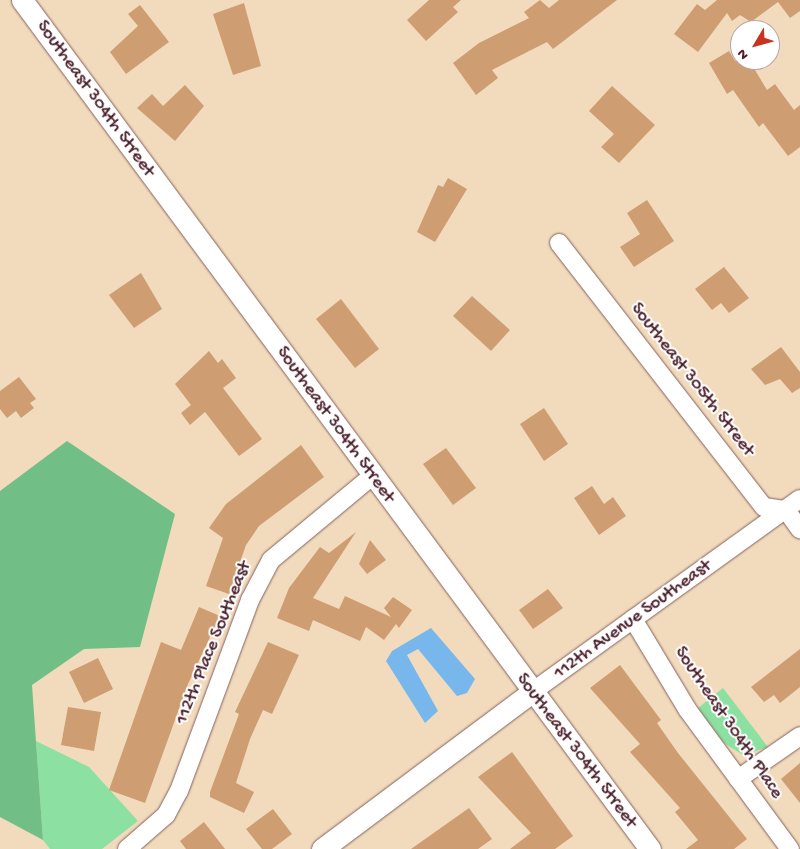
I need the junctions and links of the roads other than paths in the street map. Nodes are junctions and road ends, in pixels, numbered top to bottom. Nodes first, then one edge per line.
1 (22, 0) edge
2 (559, 243) dead end
3 (372, 476) junction
4 (800, 500) edge
5 (786, 510) junction
6 (800, 529) edge
7 (633, 619) junction
8 (532, 692) junction
9 (800, 736) edge
10 (738, 779) junction
11 (127, 849) edge
12 (322, 849) edge
13 (650, 849) edge
14 (790, 849) edge

1 - 3 street, Southeast 304th Street
2 - 5 street, Southeast 305th Street
3 - 8 street, Southeast 304th Street
3 - 11 street, 112th Place Southeast
4 - 5 street, 112th Avenue Southeast
5 - 6 street
5 - 7 street, 112th Avenue Southeast
7 - 8 street, 112th Avenue Southeast
7 - 10 street, Southeast 304th Place
8 - 12 street, 112th Avenue Southeast
8 - 13 street, Southeast 304th Street
9 - 10 street
10 - 14 street, Southeast 304th Place

